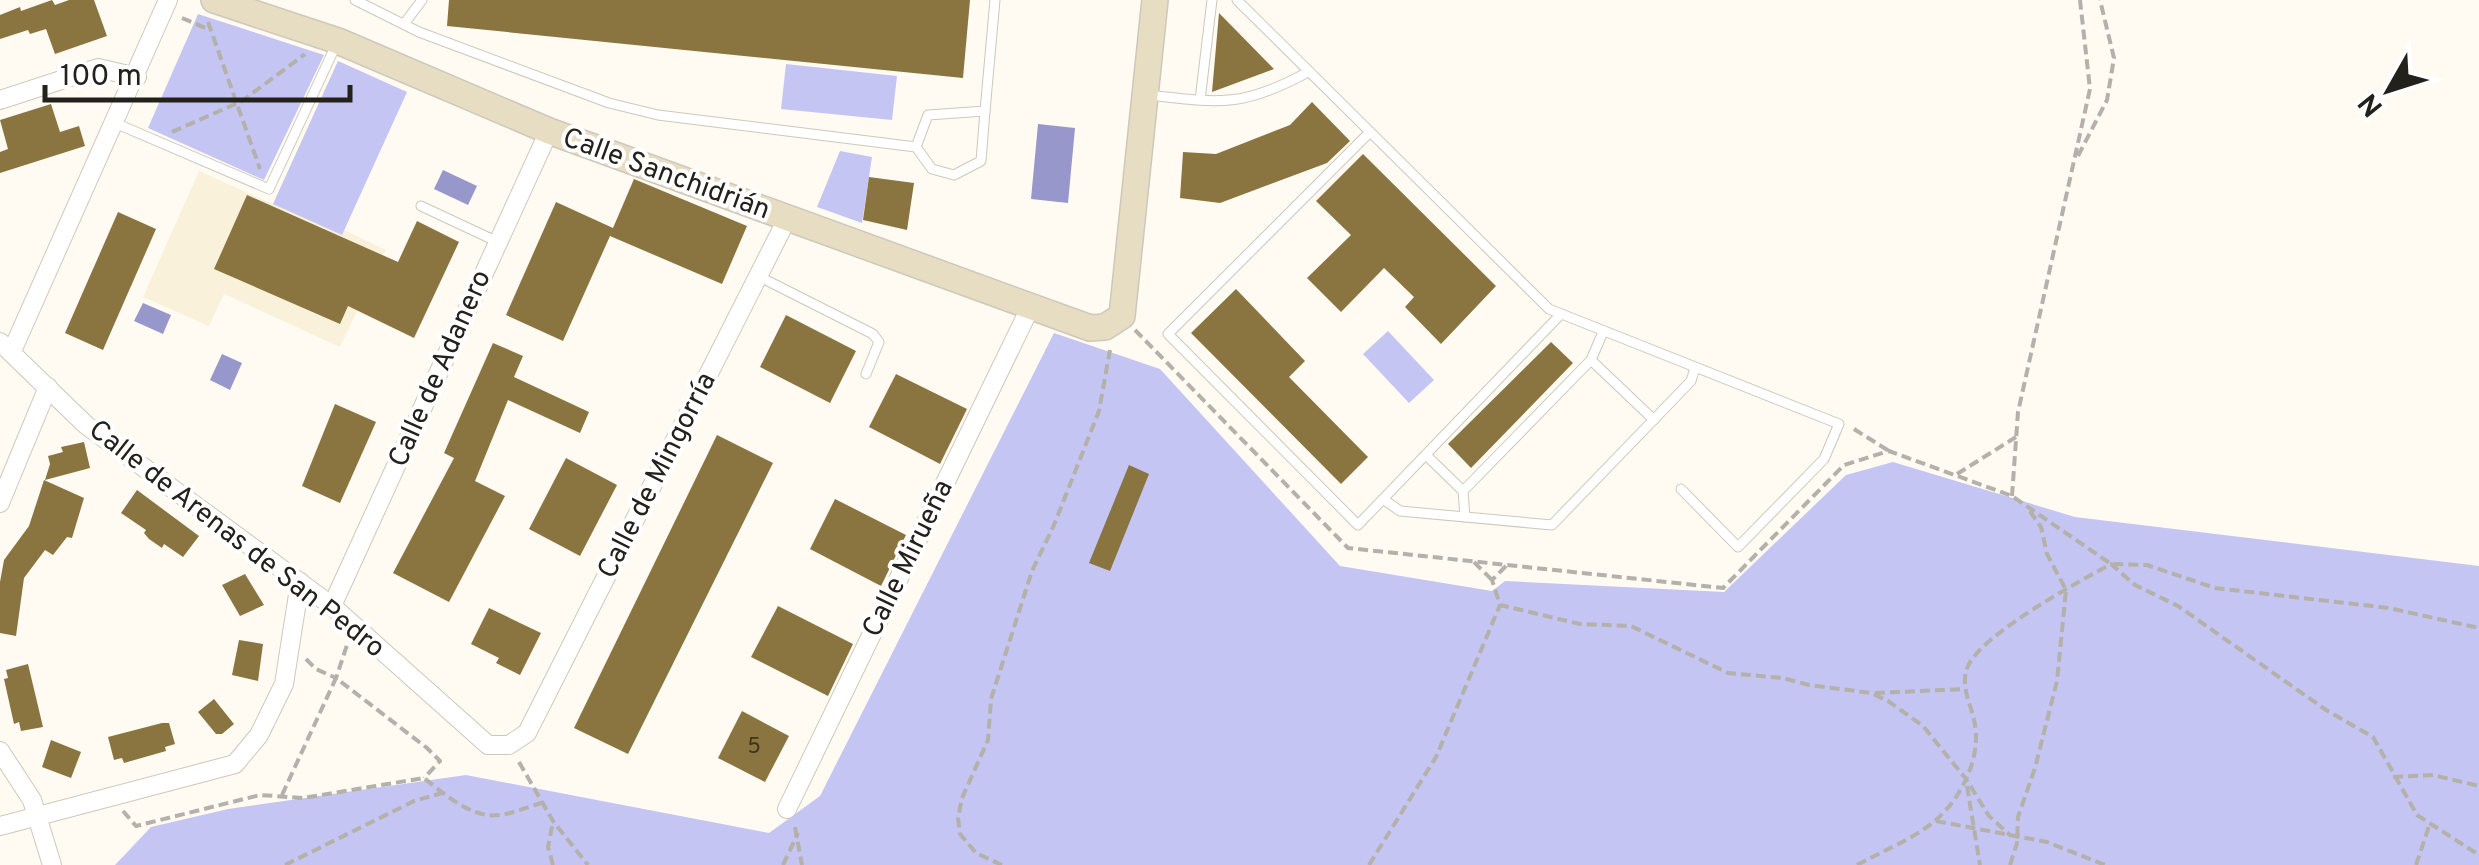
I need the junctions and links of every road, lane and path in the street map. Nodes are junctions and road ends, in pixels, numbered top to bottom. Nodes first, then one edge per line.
1 (168, 0) edge
2 (215, 0) edge
3 (356, 0) edge
4 (422, 0) edge
5 (996, 0) edge
6 (1155, 0) edge
7 (1212, 0) edge
8 (1237, 0) edge
9 (2080, 0) edge
10 (2100, 0) edge
11 (179, 16) dead end
12 (404, 24) junction
13 (210, 30) junction
14 (332, 38) junction
15 (1308, 72) junction
16 (137, 77) junction
17 (1145, 95) junction
18 (0, 100) edge
19 (1200, 100) junction
20 (237, 104) junction
21 (985, 111) junction
22 (115, 123) junction
23 (549, 132) junction
24 (1370, 132) junction
25 (154, 139) junction
26 (916, 147) junction
27 (2073, 165) junction
28 (269, 189) junction
29 (422, 206) dead end
30 (787, 219) junction
31 (498, 242) junction
32 (760, 277) junction
33 (1030, 308) junction
34 (1560, 314) junction
35 (1116, 320) junction
36 (1604, 332) junction
37 (6, 347) edge
38 (1592, 360) junction
39 (1695, 368) junction
40 (866, 374) dead end
41 (48, 387) junction
42 (1654, 420) junction
43 (1854, 429) dead end
44 (2016, 437) junction
45 (1889, 451) junction
46 (1426, 455) junction
47 (1957, 474) junction
48 (1681, 490) dead end
49 (1463, 491) junction
50 (2012, 496) junction
51 (1384, 498) junction
52 (0, 503) edge
53 (2026, 505) junction
54 (1465, 517) junction
55 (1474, 562) junction
56 (2110, 564) junction
57 (1506, 566) junction
58 (1492, 580) junction
59 (300, 582) junction
60 (2066, 590) junction
61 (1500, 604) junction
62 (332, 606) junction
63 (2479, 628) edge
64 (359, 630) junction
65 (290, 643) junction
66 (336, 678) junction
67 (1965, 689) junction
68 (1870, 693) junction
69 (509, 745) junction
70 (0, 751) edge
71 (2394, 776) junction
72 (424, 778) junction
73 (1966, 779) junction
74 (2479, 786) edge
75 (442, 792) junction
76 (282, 796) junction
77 (111, 797) junction
78 (542, 803) junction
79 (787, 809) dead end
80 (37, 816) junction
81 (553, 821) junction
82 (1936, 821) junction
83 (2430, 823) junction
84 (0, 826) edge
85 (1974, 828) junction
86 (2013, 836) junction
87 (2479, 855) edge
88 (583, 856) junction
89 (998, 864) edge
90 (52, 865) edge
91 (285, 865) edge
92 (553, 865) edge
93 (576, 865) edge
94 (588, 865) edge
95 (782, 865) edge
96 (802, 865) edge
97 (1368, 865) edge
98 (1857, 865) edge
99 (1980, 865) edge
100 (2010, 865) edge
101 (2104, 865) edge
102 (2416, 865) edge

1 - 16 street
2 - 13 path
2 - 14 street, Calle Sanchidrián
3 - 12 lane
4 - 12 lane
5 - 21 lane
6 - 17 street
7 - 19 lane
8 - 15 lane
9 - 27 path
10 - 27 path
11 - 13 path
12 - 26 lane
13 - 20 path
14 - 20 path
14 - 23 street, Calle Sanchidrián
14 - 28 lane
15 - 19 lane
15 - 24 lane
16 - 18 street
16 - 22 street
17 - 19 lane
17 - 35 street
20 - 25 path
20 - 28 path
21 - 26 lane
21 - 26 lane
22 - 25 lane
22 - 37 street
23 - 30 street, Calle Sanchidrián
23 - 31 street, Calle de Adanero
24 - 34 lane
24 - 51 lane
25 - 28 lane
27 - 44 path
29 - 31 lane
30 - 32 street, Calle de Mingorría
30 - 33 street, Calle Sanchidrián
31 - 62 street, Calle de Adanero
32 - 40 lane
32 - 69 street, Calle de Mingorría
33 - 35 street, Calle Sanchidrián
33 - 79 street, Calle Mirueña
34 - 36 lane
34 - 46 lane
35 - 55 path
35 - 89 path
36 - 38 lane
36 - 39 lane
37 - 41 street, Calle de Arenas de San Pedro
38 - 42 lane
38 - 49 lane
39 - 42 lane
39 - 48 lane
41 - 52 street
41 - 59 street, Calle de Arenas de San Pedro
42 - 54 lane
43 - 45 path
44 - 47 path
44 - 50 path
45 - 47 path
45 - 57 path
46 - 49 lane
46 - 51 lane
47 - 50 path
49 - 54 lane
50 - 53 path
51 - 54 lane
53 - 56 path
53 - 60 path
55 - 57 path
55 - 58 path
56 - 60 path
56 - 63 path
56 - 71 path
57 - 58 path
58 - 61 path
59 - 62 street, Calle de Arenas de San Pedro
59 - 65 street
60 - 67 path
60 - 86 path
61 - 68 path
61 - 97 path
62 - 64 street, Calle de Arenas de San Pedro
64 - 66 path
64 - 69 street, Calle de Arenas de San Pedro
65 - 66 path
65 - 77 street
66 - 72 path
66 - 76 path
67 - 68 path
67 - 73 path
68 - 73 path
69 - 78 path
70 - 80 street
71 - 74 path
71 - 83 path
72 - 75 path
72 - 76 path
73 - 82 path
73 - 85 path
73 - 86 path
75 - 78 path
75 - 91 path
76 - 77 path
77 - 80 street
78 - 81 path
80 - 84 street
80 - 90 street
81 - 88 path
81 - 92 path
82 - 85 path
82 - 98 path
83 - 87 path
83 - 102 path
85 - 86 path
85 - 99 path
86 - 100 path
86 - 101 path
88 - 93 path
88 - 94 path
95 - 96 path

